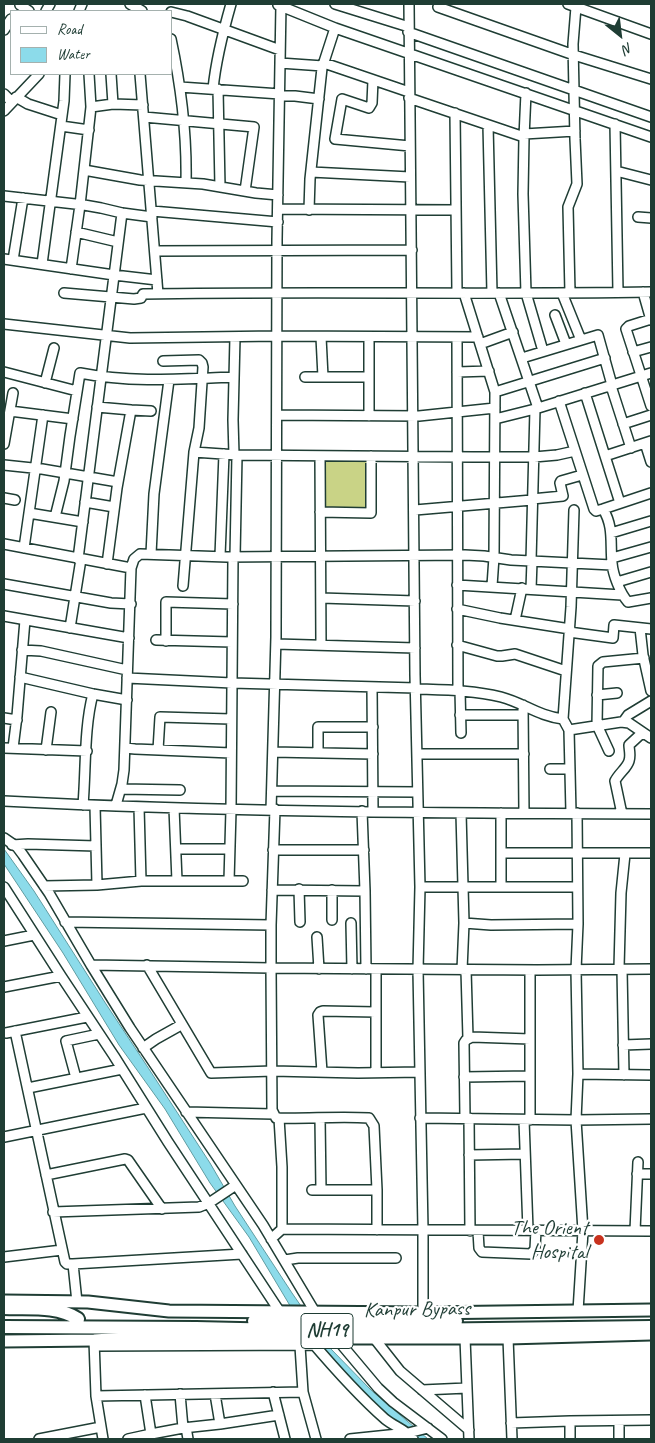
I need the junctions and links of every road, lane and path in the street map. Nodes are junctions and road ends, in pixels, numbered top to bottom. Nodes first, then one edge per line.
1 (231, 4) edge
2 (279, 4) edge
3 (335, 4) edge
4 (409, 4) edge
5 (577, 6) edge
6 (448, 7) edge
7 (438, 8) dead end
8 (172, 12) edge
9 (335, 28) junction
10 (409, 29) junction
11 (223, 30) junction
12 (651, 34) edge
13 (172, 44) edge
14 (280, 50) junction
15 (408, 53) junction
16 (574, 55) junction
17 (280, 63) junction
18 (324, 65) junction
19 (38, 75) edge
20 (65, 75) edge
21 (89, 75) edge
22 (111, 75) edge
23 (140, 75) edge
24 (651, 79) edge
25 (373, 80) junction
26 (180, 87) junction
27 (216, 89) junction
28 (574, 91) junction
29 (526, 93) junction
30 (4, 94) edge
31 (280, 95) junction
32 (409, 95) junction
33 (319, 98) junction
34 (14, 100) junction
35 (114, 104) junction
36 (143, 104) junction
37 (91, 107) junction
38 (574, 110) junction
39 (4, 111) edge
40 (455, 113) junction
41 (62, 115) junction
42 (144, 117) junction
43 (651, 117) edge
44 (184, 120) junction
45 (218, 124) junction
46 (615, 124) junction
47 (488, 125) junction
48 (61, 126) junction
49 (89, 130) junction
50 (575, 130) junction
51 (524, 136) junction
52 (651, 137) edge
53 (410, 146) junction
54 (84, 170) junction
55 (616, 171) junction
56 (311, 172) junction
57 (410, 177) junction
58 (651, 180) edge
59 (149, 181) junction
60 (186, 183) junction
61 (220, 187) junction
62 (245, 191) junction
63 (278, 195) junction
64 (4, 196) edge
65 (23, 198) junction
66 (50, 201) junction
67 (80, 205) junction
68 (278, 209) junction
69 (310, 210) junction
70 (411, 210) junction
71 (456, 210) junction
72 (122, 213) junction
73 (152, 214) junction
74 (638, 217) dead end
75 (651, 218) edge
76 (278, 222) junction
77 (76, 232) junction
78 (118, 242) junction
79 (277, 250) junction
80 (412, 250) junction
81 (155, 251) junction
82 (4, 259) edge
83 (14, 260) junction
84 (42, 264) junction
85 (71, 269) junction
86 (114, 275) junction
87 (157, 280) junction
88 (618, 292) junction
89 (647, 292) edge
90 (64, 293) dead end
91 (277, 293) junction
92 (460, 293) junction
93 (496, 293) junction
94 (526, 293) junction
95 (566, 293) junction
96 (158, 294) junction
97 (412, 294) junction
98 (111, 297) junction
99 (555, 315) dead end
100 (651, 320) edge
101 (4, 324) edge
102 (513, 332) junction
103 (106, 336) junction
104 (278, 336) junction
105 (235, 337) junction
106 (321, 337) junction
107 (369, 337) junction
108 (412, 337) junction
109 (457, 337) junction
110 (580, 340) junction
111 (479, 341) junction
112 (566, 344) junction
113 (651, 347) edge
114 (54, 348) dead end
115 (544, 351) junction
116 (633, 352) junction
117 (522, 358) junction
118 (605, 358) junction
119 (162, 361) dead end
120 (489, 371) junction
121 (4, 372) edge
122 (457, 372) junction
123 (651, 373) edge
124 (640, 376) junction
125 (101, 377) junction
126 (234, 377) junction
127 (305, 377) dead end
128 (322, 377) junction
129 (369, 377) junction
130 (202, 378) junction
131 (170, 380) junction
132 (529, 382) junction
133 (45, 384) junction
134 (611, 385) junction
135 (76, 391) junction
136 (495, 392) junction
137 (13, 393) dead end
138 (585, 394) junction
139 (559, 401) junction
140 (651, 406) edge
141 (97, 407) junction
142 (495, 408) junction
143 (537, 408) junction
144 (131, 410) junction
145 (10, 411) junction
146 (151, 411) dead end
147 (458, 412) junction
148 (43, 415) junction
149 (277, 415) junction
150 (651, 415) edge
151 (369, 416) junction
152 (413, 416) junction
153 (73, 419) junction
154 (495, 419) junction
155 (623, 424) junction
156 (6, 426) edge
157 (648, 442) edge
158 (4, 444) edge
159 (631, 448) junction
160 (575, 451) junction
161 (194, 452) junction
162 (224, 454) junction
163 (236, 455) junction
164 (277, 455) junction
165 (320, 456) junction
166 (371, 456) junction
167 (414, 456) junction
168 (534, 456) junction
169 (606, 456) junction
170 (457, 457) junction
171 (494, 457) junction
172 (651, 462) edge
173 (4, 465) edge
174 (34, 468) junction
175 (66, 474) junction
176 (582, 475) junction
177 (88, 478) junction
178 (118, 482) junction
179 (651, 493) edge
180 (4, 498) edge
181 (532, 499) junction
182 (15, 500) dead end
183 (85, 502) junction
184 (494, 503) junction
185 (620, 504) junction
186 (457, 506) junction
187 (114, 507) junction
188 (603, 509) junction
189 (415, 510) junction
190 (574, 510) dead end
191 (320, 512) junction
192 (29, 513) junction
193 (55, 517) junction
194 (651, 521) edge
195 (82, 522) junction
196 (611, 533) junction
197 (4, 544) edge
198 (651, 547) edge
199 (24, 548) junction
200 (151, 554) junction
201 (185, 555) junction
202 (276, 555) junction
203 (320, 555) junction
204 (415, 555) junction
205 (457, 555) junction
206 (220, 556) junction
207 (234, 557) junction
208 (494, 557) junction
209 (80, 559) junction
210 (532, 561) junction
211 (612, 562) junction
212 (572, 563) junction
213 (107, 564) junction
214 (131, 568) junction
215 (651, 572) edge
216 (617, 582) junction
217 (4, 584) edge
218 (457, 585) junction
219 (183, 586) dead end
220 (492, 586) junction
221 (527, 588) junction
222 (572, 592) junction
223 (622, 595) junction
224 (75, 596) junction
225 (322, 598) junction
226 (651, 598) edge
227 (415, 601) junction
228 (131, 604) junction
229 (233, 604) junction
230 (457, 609) junction
231 (4, 616) edge
232 (25, 620) junction
233 (514, 620) junction
234 (70, 628) junction
235 (640, 628) junction
236 (651, 629) edge
237 (569, 630) junction
238 (129, 638) junction
239 (156, 640) dead end
240 (166, 640) junction
241 (232, 642) junction
242 (276, 644) junction
243 (321, 645) junction
244 (457, 645) junction
245 (415, 648) junction
246 (22, 650) junction
247 (646, 660) edge
248 (566, 672) junction
249 (127, 674) junction
250 (20, 677) junction
251 (232, 683) junction
252 (275, 684) junction
253 (372, 687) junction
254 (416, 689) junction
255 (459, 690) junction
256 (651, 691) edge
257 (617, 693) dead end
258 (93, 694) junction
259 (597, 695) junction
260 (127, 700) junction
261 (651, 701) edge
262 (523, 710) junction
263 (51, 712) dead end
264 (460, 715) junction
265 (4, 718) edge
266 (231, 719) junction
267 (563, 719) junction
268 (17, 720) junction
269 (623, 722) junction
270 (597, 725) junction
271 (372, 728) junction
272 (569, 730) junction
273 (461, 733) dead end
274 (648, 735) edge
275 (8, 748) edge
276 (125, 748) junction
277 (46, 750) junction
278 (158, 750) junction
279 (87, 751) junction
280 (273, 752) junction
281 (609, 752) dead end
282 (231, 753) junction
283 (318, 753) junction
284 (373, 754) junction
285 (417, 754) junction
286 (524, 754) junction
287 (550, 769) dead end
288 (570, 769) junction
289 (121, 789) junction
290 (180, 790) dead end
291 (373, 791) junction
292 (272, 792) junction
293 (417, 792) junction
294 (4, 801) edge
295 (83, 805) junction
296 (95, 806) junction
297 (116, 806) junction
298 (139, 807) junction
299 (174, 808) junction
300 (231, 810) junction
301 (273, 810) junction
302 (362, 811) junction
303 (373, 811) junction
304 (417, 812) junction
305 (461, 813) junction
306 (501, 813) junction
307 (524, 813) junction
308 (574, 813) junction
309 (622, 814) junction
310 (651, 814) edge
311 (4, 838) edge
312 (12, 845) junction
313 (96, 846) junction
314 (176, 849) junction
315 (230, 849) junction
316 (273, 850) junction
317 (364, 850) junction
318 (501, 853) junction
319 (577, 853) junction
320 (625, 854) junction
321 (651, 854) edge
322 (141, 881) junction
323 (177, 881) junction
324 (243, 881) dead end
325 (229, 882) junction
326 (97, 885) junction
327 (44, 886) junction
328 (4, 887) edge
329 (462, 887) junction
330 (502, 887) junction
331 (577, 887) junction
332 (420, 888) junction
333 (299, 889) junction
334 (272, 890) junction
335 (332, 890) junction
336 (365, 891) junction
337 (332, 920) dead end
338 (65, 922) junction
339 (300, 922) dead end
340 (351, 923) dead end
341 (464, 923) junction
342 (578, 924) junction
343 (271, 925) junction
344 (34, 935) junction
345 (317, 937) dead end
346 (4, 941) edge
347 (91, 965) junction
348 (147, 965) junction
349 (271, 968) junction
350 (319, 969) junction
351 (352, 969) junction
352 (366, 969) junction
353 (376, 969) junction
354 (620, 969) junction
355 (651, 969) edge
356 (418, 970) junction
357 (464, 970) junction
358 (530, 970) junction
359 (576, 970) junction
360 (60, 976) junction
361 (4, 987) edge
362 (376, 1012) junction
363 (87, 1017) junction
364 (181, 1025) junction
365 (16, 1031) junction
366 (6, 1033) dead end
367 (99, 1034) junction
368 (468, 1038) junction
369 (530, 1039) junction
370 (651, 1044) edge
371 (623, 1045) junction
372 (143, 1048) junction
373 (122, 1069) junction
374 (273, 1070) junction
375 (322, 1072) junction
376 (376, 1072) junction
377 (420, 1072) junction
378 (578, 1074) junction
379 (624, 1075) junction
380 (651, 1075) edge
381 (530, 1076) junction
382 (464, 1077) junction
383 (76, 1078) junction
384 (28, 1088) junction
385 (146, 1108) junction
386 (186, 1112) junction
387 (276, 1116) junction
388 (320, 1118) junction
389 (420, 1118) junction
390 (467, 1118) junction
391 (651, 1118) edge
392 (527, 1120) junction
393 (576, 1120) junction
394 (37, 1130) junction
395 (4, 1137) edge
396 (525, 1154) junction
397 (469, 1155) junction
398 (638, 1162) dead end
399 (637, 1174) junction
400 (651, 1174) edge
401 (46, 1175) junction
402 (232, 1188) junction
403 (377, 1190) junction
404 (213, 1200) junction
405 (162, 1208) junction
406 (53, 1212) junction
407 (282, 1229) junction
408 (377, 1230) junction
409 (423, 1230) junction
410 (532, 1230) junction
411 (474, 1231) junction
412 (583, 1231) junction
413 (635, 1231) junction
414 (651, 1231) edge
415 (271, 1239) junction
416 (62, 1250) junction
417 (242, 1254) junction
418 (4, 1258) edge
419 (396, 1258) dead end
420 (285, 1260) junction
421 (73, 1264) junction
422 (4, 1301) edge
423 (78, 1302) junction
424 (4, 1308) edge
425 (651, 1310) edge
426 (578, 1311) junction
427 (280, 1312) junction
428 (313, 1312) junction
429 (423, 1313) junction
430 (4, 1319) edge
431 (651, 1319) edge
432 (74, 1323) junction
433 (4, 1327) edge
434 (651, 1327) edge
435 (4, 1334) edge
436 (651, 1334) edge
437 (374, 1338) junction
438 (465, 1338) junction
439 (508, 1338) junction
440 (333, 1339) junction
441 (4, 1341) edge
442 (309, 1342) junction
443 (94, 1343) junction
444 (467, 1388) junction
445 (422, 1390) junction
446 (273, 1392) junction
447 (303, 1392) junction
448 (180, 1394) junction
449 (215, 1394) junction
450 (145, 1395) junction
451 (96, 1396) junction
452 (279, 1415) junction
453 (651, 1420) edge
454 (570, 1421) junction
455 (619, 1421) junction
456 (511, 1423) junction
457 (220, 1424) junction
458 (101, 1427) junction
459 (184, 1428) junction
460 (425, 1428) junction
461 (151, 1434) junction
462 (410, 1434) edge
463 (469, 1435) edge
464 (39, 1439) edge
465 (103, 1439) edge
466 (128, 1439) edge
467 (188, 1439) edge
468 (285, 1439) edge
469 (316, 1439) edge
470 (355, 1439) edge
471 (442, 1439) edge
472 (512, 1439) edge
473 (570, 1439) edge
474 (619, 1439) edge

1 - 11 street
2 - 9 street
2 - 14 street
3 - 10 street
4 - 10 street
5 - 12 street
5 - 16 street
6 - 7 street
6 - 16 street
8 - 11 street
9 - 15 street
9 - 18 street
10 - 15 street
10 - 28 street
11 - 14 street
11 - 27 street
13 - 26 street
14 - 17 street
15 - 29 street
15 - 32 street
16 - 24 street
16 - 28 street
17 - 18 street
17 - 31 street
18 - 25 street
18 - 33 street
19 - 34 street
20 - 41 street
21 - 37 street
22 - 35 street
23 - 36 street
25 - 32 street
25 - 53 street
26 - 27 street
26 - 44 street
27 - 31 street
27 - 45 street
28 - 38 street
28 - 43 street
29 - 38 street
29 - 51 street
30 - 34 street
31 - 33 street
31 - 63 street
32 - 40 street
32 - 53 street
33 - 56 street
34 - 39 street
34 - 41 street
35 - 36 street
35 - 37 street
36 - 42 street
37 - 49 street
38 - 46 street
38 - 50 street
40 - 47 street
40 - 71 street
41 - 48 street
42 - 44 street
42 - 59 street
44 - 45 street
44 - 60 street
45 - 61 street
45 - 62 street
46 - 52 street
46 - 55 street
47 - 51 street
47 - 93 street
48 - 49 street
48 - 66 street
49 - 54 street
50 - 51 street
50 - 95 street
51 - 94 street
53 - 57 street
54 - 59 street
54 - 67 street
55 - 58 street
55 - 88 street
56 - 57 street
56 - 69 street
57 - 70 street
59 - 60 street
59 - 73 street
60 - 61 street
61 - 62 street
62 - 63 street
63 - 68 street
64 - 65 street
65 - 66 street
65 - 83 street
66 - 67 street
66 - 84 street
67 - 72 street
67 - 77 street
68 - 69 street
68 - 76 street
69 - 70 street
70 - 71 street
70 - 80 street
71 - 92 street
72 - 73 street
72 - 78 street
73 - 76 street
73 - 81 street
74 - 75 street
76 - 79 street
77 - 78 street
77 - 85 street
78 - 86 street
79 - 80 street
79 - 81 street
79 - 91 street
80 - 97 street
81 - 87 street
82 - 83 street
83 - 84 street
84 - 85 street
85 - 86 street
86 - 87 street
86 - 98 street
87 - 96 street
88 - 89 street
88 - 95 street
89 - 100 street
90 - 98 street
91 - 96 street
91 - 97 street
91 - 104 street
92 - 93 street
92 - 97 street
92 - 111 street
93 - 94 street
93 - 102 street
94 - 95 street
94 - 115 street
95 - 110 street
96 - 98 street
97 - 108 street
98 - 103 street
99 - 112 street
100 - 116 street
101 - 103 street
102 - 111 street
102 - 117 street
103 - 105 street
103 - 125 street
104 - 105 street
104 - 106 street
104 - 149 street
105 - 126 street
106 - 107 street
106 - 128 street
107 - 108 street
107 - 129 street
108 - 109 street
108 - 152 street
109 - 111 street
109 - 122 street
110 - 112 street
110 - 118 street
111 - 120 street
112 - 115 street
113 - 116 street
114 - 133 street
115 - 117 street
116 - 124 street
117 - 132 street
118 - 132 street
118 - 134 street
119 - 130 street
120 - 122 street
120 - 136 street
121 - 133 street
122 - 147 street
123 - 124 street
124 - 134 street
124 - 140 street
125 - 131 street
125 - 135 street
125 - 141 street
126 - 130 street
126 - 163 street
127 - 128 street
128 - 129 street
129 - 151 street
130 - 131 street
130 - 161 street
131 - 200 street
132 - 136 street
132 - 143 street
133 - 135 street
134 - 138 street
134 - 155 street
135 - 153 street
136 - 142 street
137 - 145 street
138 - 139 street
138 - 169 street
139 - 143 street
139 - 160 street
141 - 144 street
141 - 177 street
142 - 147 street
142 - 154 street
143 - 154 street
143 - 168 street
144 - 146 street
144 - 178 street
145 - 148 street
145 - 156 street
147 - 152 street
147 - 170 street
148 - 153 street
148 - 174 street
149 - 151 street
149 - 164 street
150 - 155 street
151 - 152 street
152 - 167 street
153 - 175 street
154 - 171 street
155 - 159 street
156 - 158 street
157 - 159 street
157 - 172 street
159 - 169 street
160 - 168 street
160 - 176 street
161 - 162 street
161 - 201 street
162 - 163 street
162 - 206 street
163 - 164 street
163 - 207 street
164 - 165 street
164 - 202 street
165 - 166 street
165 - 191 street
166 - 167 street
166 - 191 street
167 - 170 street
167 - 189 street
168 - 171 street
168 - 181 street
169 - 185 street
170 - 171 street
170 - 186 street
171 - 184 street
173 - 174 street
174 - 175 street
174 - 192 street
175 - 177 street
175 - 193 street
176 - 181 street
176 - 188 street
177 - 178 street
177 - 183 street
178 - 187 street
179 - 185 street
180 - 182 street
181 - 184 street
181 - 210 street
183 - 187 street
183 - 195 street
184 - 186 street
184 - 208 street
185 - 188 street
186 - 189 street
186 - 205 street
187 - 213 street
188 - 196 street
189 - 204 street
190 - 212 street
191 - 203 street
192 - 193 street
192 - 199 street
193 - 195 street
194 - 196 street
195 - 209 street
196 - 211 street
197 - 199 street
198 - 211 street
199 - 209 street
200 - 201 street
200 - 214 street
201 - 206 street
201 - 219 street
202 - 203 street
202 - 207 street
202 - 242 street
203 - 204 street
203 - 225 street
204 - 205 street
204 - 227 street
205 - 208 street
205 - 218 street
206 - 207 street
207 - 229 street
208 - 210 street
208 - 220 street
209 - 213 street
209 - 224 street
210 - 212 street
210 - 221 street
211 - 212 street
211 - 216 street
212 - 222 street
213 - 214 street
214 - 228 street
215 - 216 street
216 - 223 street
217 - 224 street
218 - 220 street
218 - 230 street
220 - 221 street
221 - 222 street
221 - 233 street
222 - 223 street
222 - 237 street
223 - 226 street
224 - 228 street
224 - 234 street
225 - 227 street
225 - 243 street
227 - 245 street
228 - 238 street
229 - 240 street
229 - 241 street
230 - 233 street
230 - 244 street
231 - 232 street
232 - 234 street
232 - 246 street
233 - 237 street
234 - 238 street
235 - 236 street
235 - 237 street
235 - 247 street
237 - 248 street
238 - 249 street
239 - 240 street
240 - 241 street
241 - 251 street
242 - 243 street
242 - 252 street
243 - 245 street
244 - 248 street
244 - 255 street
245 - 254 street
246 - 249 street
246 - 250 street
247 - 256 street
247 - 259 street
248 - 267 street
249 - 251 street
249 - 260 street
250 - 258 street
250 - 268 street
251 - 252 street
251 - 266 street
252 - 253 street
252 - 280 street
253 - 254 street
253 - 271 street
254 - 255 street
254 - 285 street
255 - 262 street
255 - 264 street
257 - 259 street
258 - 260 street
258 - 279 street
259 - 270 street
260 - 276 street
261 - 269 street
262 - 264 street
262 - 267 street
262 - 286 street
263 - 277 street
264 - 273 street
265 - 268 street
266 - 278 street
266 - 282 street
267 - 272 street
268 - 275 street
269 - 270 street
269 - 274 street
270 - 272 street
270 - 281 street
271 - 283 street
271 - 284 street
272 - 288 street
274 - 309 street
275 - 277 street
276 - 278 street
276 - 289 street
277 - 279 street
278 - 282 street
279 - 295 street
280 - 283 street
280 - 292 street
282 - 300 street
283 - 284 street
284 - 291 street
285 - 286 street
285 - 293 street
286 - 307 street
287 - 288 street
288 - 308 street
289 - 290 street
289 - 297 street
291 - 292 street
291 - 293 street
291 - 303 street
292 - 301 street
293 - 304 street
294 - 295 street
295 - 296 street
296 - 297 street
296 - 313 street
297 - 298 street
298 - 299 street
298 - 322 street
299 - 300 street
299 - 314 street
300 - 301 street
300 - 315 street
301 - 302 street
301 - 316 street
302 - 303 street
302 - 317 street
303 - 304 street
304 - 305 street
304 - 332 street
305 - 306 street
305 - 329 street
306 - 307 street
306 - 318 street
307 - 308 street
308 - 309 street
308 - 319 street
309 - 310 street
311 - 312 street
312 - 313 street
312 - 327 street
313 - 326 street
314 - 315 street
314 - 323 street
315 - 325 street
316 - 317 street
316 - 334 street
317 - 336 street
318 - 319 street
318 - 330 street
319 - 320 street
319 - 331 street
320 - 321 street
320 - 354 street
322 - 323 street
322 - 326 street
323 - 325 street
324 - 325 street
326 - 327 street
327 - 338 street
328 - 344 street
329 - 330 street
329 - 332 street
329 - 341 street
330 - 331 street
331 - 342 street
332 - 356 street
333 - 334 street
333 - 335 street
333 - 339 street
334 - 343 street
335 - 336 street
335 - 337 street
336 - 352 street
338 - 343 street
338 - 347 street
340 - 351 street
341 - 342 street
341 - 357 street
342 - 359 street
343 - 349 street
344 - 346 street
344 - 360 street
345 - 350 street
347 - 348 street
347 - 372 street
348 - 349 street
348 - 364 street
349 - 350 street
349 - 374 street
350 - 351 street
351 - 352 street
352 - 353 street
353 - 356 street
353 - 362 street
354 - 355 street
354 - 359 street
354 - 371 street
356 - 357 street
356 - 377 street
357 - 358 street
357 - 368 street
358 - 359 street
358 - 369 street
359 - 378 street
360 - 361 street
360 - 363 street
362 - 375 street
362 - 376 street
363 - 365 street
363 - 367 street
364 - 372 street
364 - 374 street
365 - 366 street
365 - 384 street
367 - 373 street
367 - 383 street
368 - 369 street
368 - 382 street
369 - 381 street
370 - 371 street
371 - 379 street
372 - 386 street
373 - 383 street
373 - 385 street
374 - 375 street
374 - 387 street
375 - 376 street
376 - 377 street
377 - 389 street
378 - 379 street
378 - 393 street
379 - 380 street
381 - 382 street
381 - 392 street
382 - 390 street
383 - 384 street
384 - 394 street
385 - 394 street
385 - 404 street
386 - 387 street
386 - 402 street
387 - 388 street
387 - 407 street
388 - 403 street
388 - 403 street
389 - 390 street
389 - 409 street
390 - 392 street
390 - 397 street
391 - 393 street
392 - 393 street
392 - 396 street
393 - 412 street
394 - 395 street
394 - 401 street
396 - 397 street
396 - 410 street
397 - 411 street
398 - 399 street
399 - 400 street
399 - 413 street
401 - 405 street
401 - 406 street
402 - 404 street
402 - 415 street
403 - 408 street
404 - 405 street
404 - 417 street
405 - 406 street
406 - 416 street
407 - 408 street
407 - 415 street
408 - 409 street
409 - 411 street
409 - 429 street
410 - 411 street
410 - 411 street
410 - 412 street
412 - 413 street
412 - 426 street
413 - 414 street
415 - 420 street
416 - 418 street
416 - 421 street
417 - 421 street
417 - 427 street
419 - 420 street
420 - 428 street
421 - 423 street
422 - 423 main road
423 - 427 main road
424 - 432 highway
425 - 426 main road
426 - 429 main road
427 - 428 main road
428 - 429 main road
430 - 432 highway, Kanpur Bypass / NH19
431 - 432 highway, Kanpur Bypass / NH19
432 - 433 highway, Kanpur Bypass / NH19
432 - 434 highway, Kanpur Bypass / NH19
432 - 435 highway
436 - 439 main road
437 - 438 main road
437 - 440 main road
437 - 445 street
438 - 439 main road
438 - 444 street
439 - 456 street
440 - 442 main road
440 - 460 street
441 - 443 main road
442 - 443 main road
442 - 447 street
442 - 462 street
443 - 451 street
444 - 445 street
444 - 463 street
445 - 463 street
446 - 447 street
446 - 449 street
446 - 452 street
447 - 469 street
448 - 449 street
448 - 450 street
448 - 459 street
449 - 457 street
450 - 451 street
450 - 461 street
451 - 458 street
452 - 457 street
452 - 468 street
453 - 455 street
454 - 455 street
454 - 456 street
454 - 473 street
455 - 474 street
456 - 472 street
457 - 459 street
458 - 464 street
458 - 465 street
459 - 461 street
459 - 467 street
460 - 462 street
460 - 471 street
461 - 466 street
462 - 470 street

